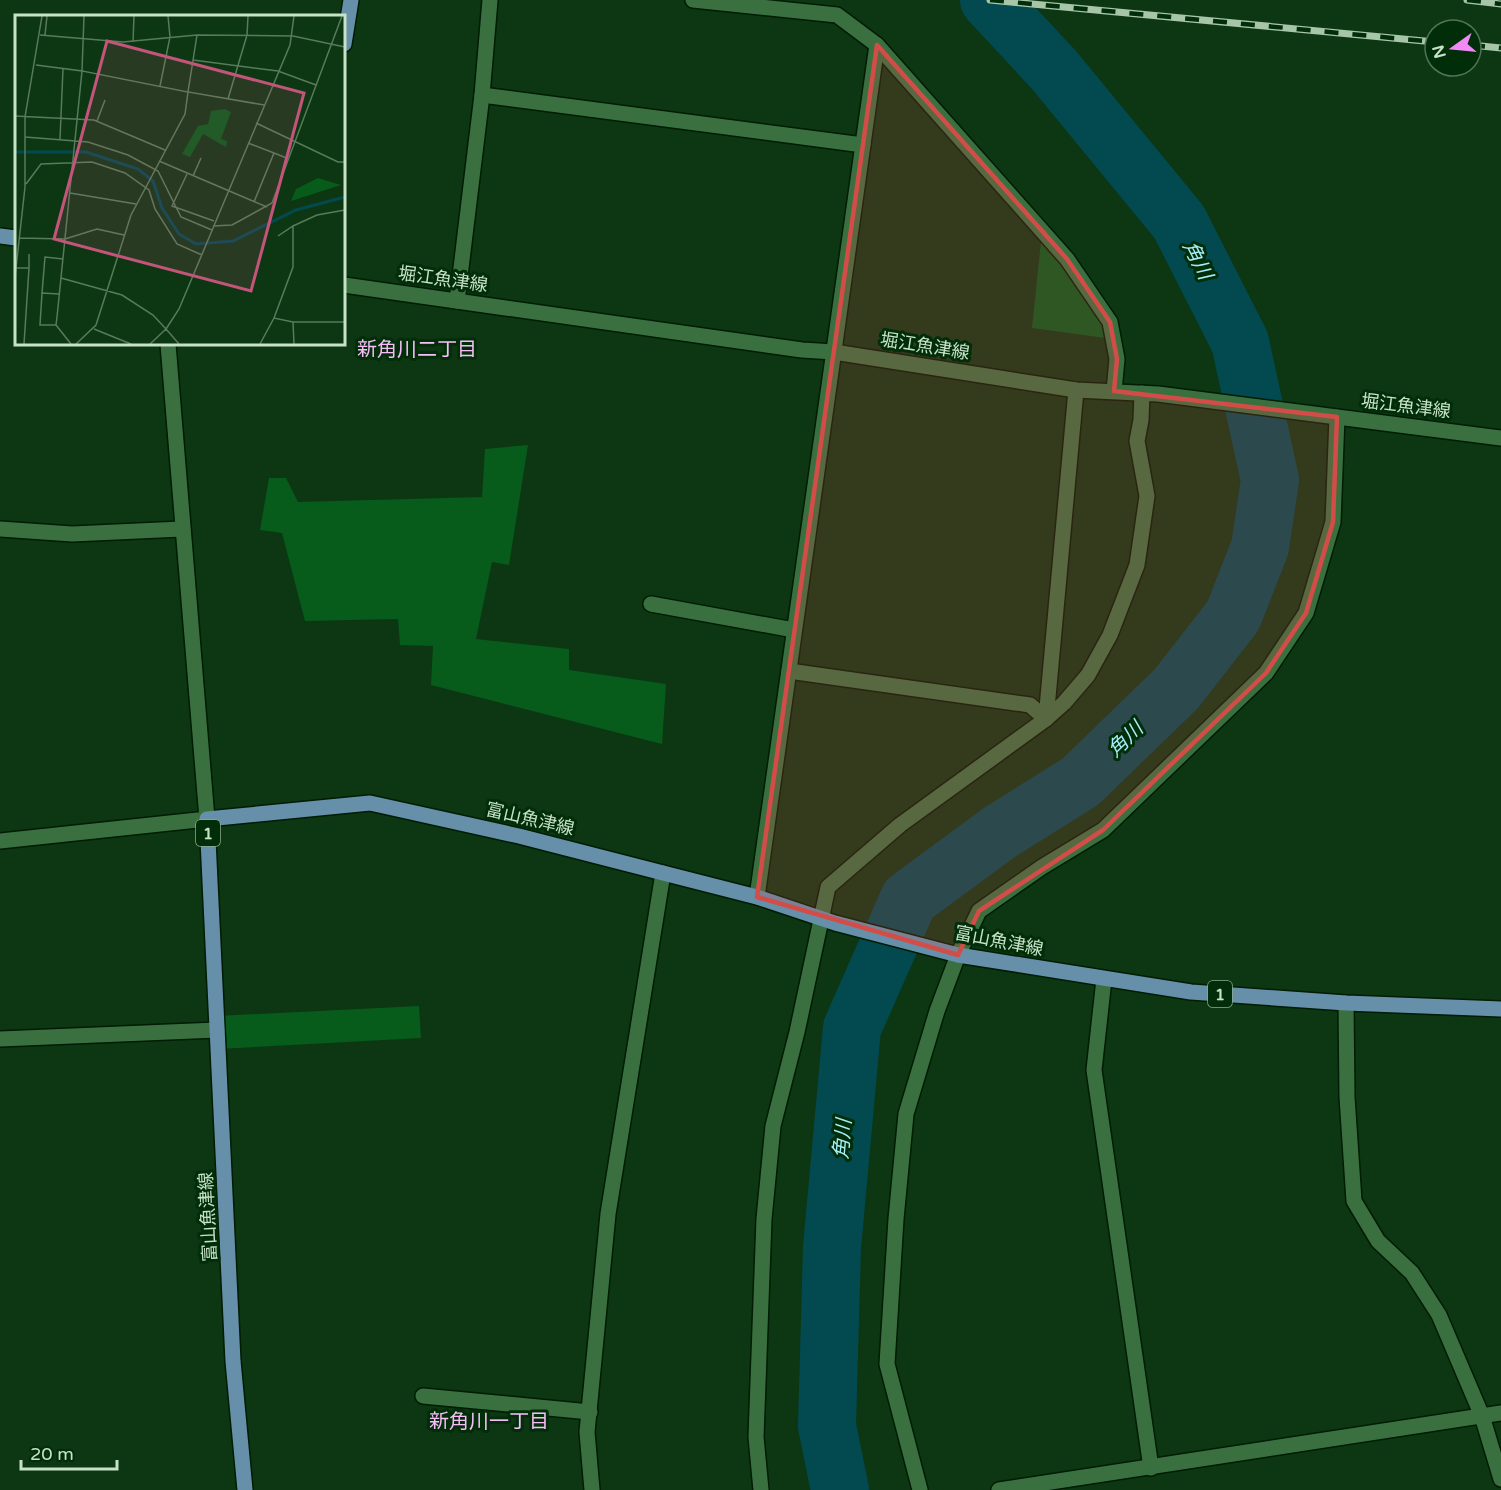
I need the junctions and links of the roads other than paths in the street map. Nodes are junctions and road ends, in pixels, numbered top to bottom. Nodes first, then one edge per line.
1 (351, 0) edge
2 (490, 0) edge
3 (693, 0) edge
4 (345, 38) edge
5 (877, 45) junction
6 (482, 95) junction
7 (863, 145) junction
8 (0, 236) edge
9 (15, 238) edge
10 (345, 285) edge
11 (457, 301) junction
12 (168, 345) edge
13 (834, 352) junction
14 (1076, 390) junction
15 (1114, 392) junction
16 (1150, 393) junction
17 (1337, 417) junction
18 (1501, 438) edge
19 (0, 529) edge
20 (182, 530) junction
21 (651, 604) dead end
22 (794, 630) junction
23 (789, 671) junction
24 (1047, 718) junction
25 (207, 819) junction
26 (0, 841) edge
27 (663, 873) junction
28 (757, 897) junction
29 (828, 920) junction
30 (958, 955) junction
31 (1104, 979) junction
32 (1346, 1003) junction
33 (1501, 1008) edge
34 (218, 1030) junction
35 (0, 1039) edge
36 (423, 1396) dead end
37 (590, 1412) junction
38 (1501, 1413) edge
39 (1482, 1416) junction
40 (1151, 1468) junction
41 (1501, 1479) edge
42 (245, 1490) edge
43 (592, 1490) edge
44 (761, 1490) edge
45 (920, 1490) edge
46 (999, 1490) edge

1 - 4 main road
2 - 6 street
3 - 5 street
5 - 7 street
5 - 15 street
6 - 7 street
6 - 11 street
7 - 13 street
8 - 9 main road
10 - 11 street, 堀江魚津線
11 - 13 street, 堀江魚津線
12 - 20 street
13 - 14 street, 堀江魚津線
13 - 22 street
14 - 15 street, 堀江魚津線
14 - 24 street
15 - 16 street, 堀江魚津線
16 - 17 street, 堀江魚津線
16 - 24 street
17 - 18 street, 堀江魚津線
17 - 30 street
19 - 20 street
20 - 25 street
21 - 22 street
22 - 23 street
23 - 24 street
23 - 28 street
24 - 29 street
25 - 26 street
25 - 27 main road, 富山魚津線 / 1
25 - 34 main road, 富山魚津線 / 1
27 - 28 main road, 富山魚津線 / 1
27 - 37 street
28 - 29 main road, 富山魚津線 / 1
29 - 30 main road, 富山魚津線 / 1
29 - 44 street
30 - 31 main road, 富山魚津線 / 1
30 - 45 street
31 - 32 main road, 富山魚津線 / 1
31 - 40 street
32 - 33 main road, 富山魚津線 / 1
32 - 39 street
34 - 35 street
34 - 42 main road, 富山魚津線 / 1
36 - 37 street
37 - 43 street
38 - 39 street
39 - 40 street
39 - 41 street
40 - 46 street

